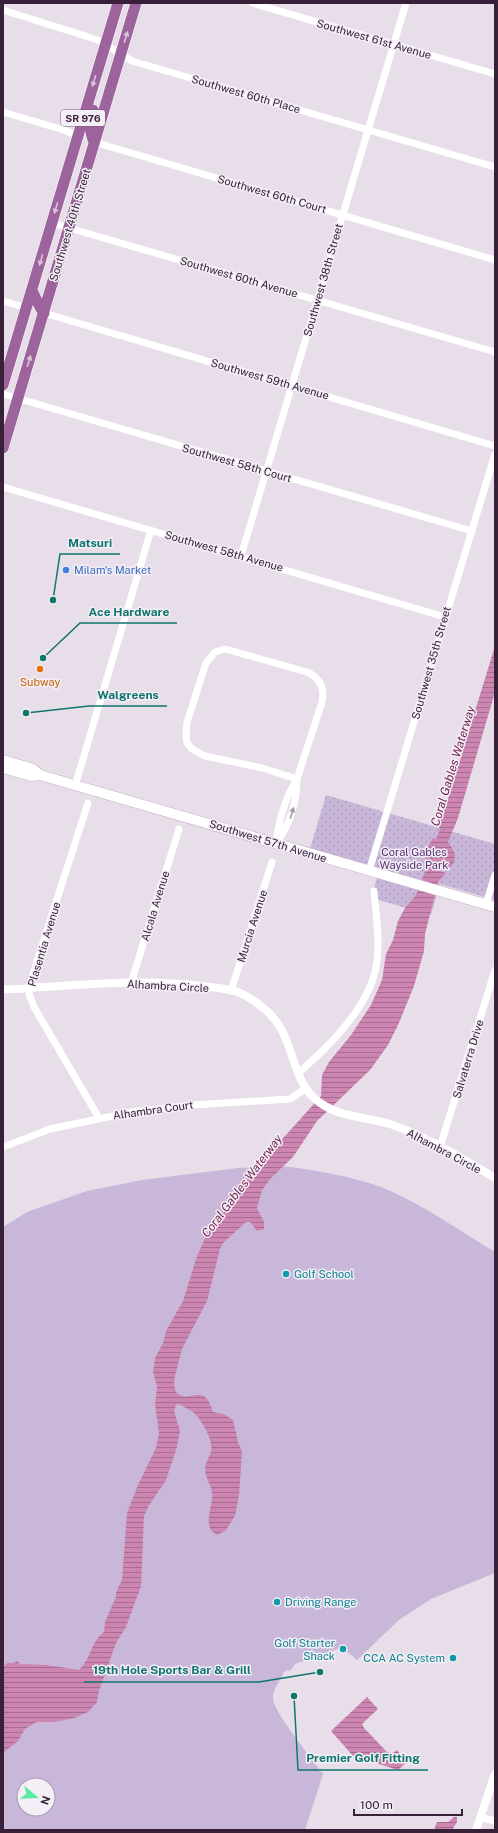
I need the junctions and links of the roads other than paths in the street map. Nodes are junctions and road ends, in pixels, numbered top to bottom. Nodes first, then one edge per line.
1 (118, 3) edge
2 (136, 3) edge
3 (252, 3) edge
4 (406, 3) edge
5 (3, 10) edge
6 (105, 44) junction
7 (394, 44) junction
8 (120, 55) junction
9 (495, 74) edge
10 (89, 98) junction
11 (3, 112) edge
12 (368, 130) junction
13 (78, 137) junction
14 (94, 142) junction
15 (495, 167) edge
16 (85, 173) junction
17 (342, 215) junction
18 (52, 223) junction
19 (68, 228) junction
20 (495, 260) edge
21 (32, 291) junction
22 (318, 300) junction
23 (3, 301) edge
24 (27, 308) junction
25 (44, 313) junction
26 (495, 352) edge
27 (3, 386) edge
28 (292, 386) junction
29 (3, 394) edge
30 (17, 398) junction
31 (495, 446) edge
32 (3, 448) edge
33 (495, 454) edge
34 (266, 471) junction
35 (3, 487) edge
36 (151, 530) junction
37 (472, 531) junction
38 (241, 556) junction
39 (445, 617) junction
40 (3, 760) edge
41 (3, 768) edge
42 (40, 775) junction
43 (297, 778) junction
44 (75, 786) junction
45 (88, 803) dead end
46 (179, 829) dead end
47 (276, 844) junction
48 (272, 862) dead end
49 (369, 871) junction
50 (495, 875) edge
51 (374, 891) dead end
52 (491, 906) edge
53 (495, 970) edge
54 (131, 983) junction
55 (30, 988) junction
56 (3, 989) edge
57 (231, 991) junction
58 (298, 1073) junction
59 (305, 1089) junction
60 (99, 1118) junction
61 (3, 1147) edge
62 (440, 1147) junction
63 (495, 1178) edge
64 (495, 1774) edge
65 (480, 1817) junction
66 (495, 1821) edge
67 (476, 1830) edge

1 - 6 main road, Southwest 40th Street / SR 976
8 -> 2 main road, Southwest 40th Street / SR 976
3 - 7 street, Southwest 61st Avenue
4 - 7 street, Southwest 38th Street
5 - 6 street, Southwest 60th Place
6 - 8 street, Southwest 60th Place
6 -> 10 main road, Southwest 40th Street / SR 976
7 - 9 street, Southwest 61st Avenue
7 - 12 street, Southwest 38th Street
8 - 12 street, Southwest 60th Place
8 - 14 main road, Southwest 40th Street / SR 976
10 - 13 main road, Southwest 40th Street / SR 976
10 - 14 main road
11 - 13 street
12 - 15 street, Southwest 60th Place
12 - 17 street, Southwest 38th Street
13 - 16 main road
13 -> 18 main road, Southwest 40th Street / SR 976
14 - 16 main road, Southwest 40th Street / SR 976
14 - 17 street, Southwest 60th Court
16 - 19 main road, Southwest 40th Street / SR 976
17 - 20 street, Southwest 60th Court
17 - 22 street, Southwest 38th Street
18 - 19 street, Southwest 60th Avenue
18 -> 21 main road, Southwest 40th Street / SR 976
19 - 22 street, Southwest 60th Avenue
19 - 25 main road, Southwest 40th Street / SR 976
21 - 24 main road, Southwest 40th Street / SR 976
21 - 25 main road
22 - 26 street, Southwest 60th Avenue
22 - 28 street, Southwest 38th Street
23 - 24 street
24 - 27 main road, Southwest 40th Street / SR 976
25 - 28 street, Southwest 59th Avenue
30 -> 25 main road, Southwest 40th Street / SR 976
28 - 31 street, Southwest 59th Avenue
28 - 34 street, Southwest 38th Street
29 - 30 street, Southwest 58th Court
30 - 32 main road, Southwest 40th Street / SR 976
30 - 34 street, Southwest 58th Court
33 - 37 street, Southwest 35th Street
34 - 37 street, Southwest 58th Court
34 - 38 street, Southwest 38th Street
35 - 36 street, Southwest 58th Avenue
36 - 38 street, Southwest 58th Avenue
36 - 44 street
37 - 39 street, Southwest 35th Street
38 - 39 street, Southwest 58th Avenue
39 - 49 street, Southwest 35th Street
40 - 42 main road, Southwest 57th Avenue
41 - 42 main road, Southwest 57th Avenue
42 - 44 main road, Southwest 57th Avenue
43 - 43 street
43 - 47 street
44 - 47 main road, Southwest 57th Avenue
45 - 55 street, Plasentia Avenue
46 - 54 street, Alcala Avenue
47 - 49 main road, Southwest 57th Avenue
48 - 57 street, Murcia Avenue
49 - 52 main road, Southwest 57th Avenue
50 - 52 street
51 - 58 street
53 - 62 street, Salvaterra Drive
54 - 55 street, Alhambra Circle
54 - 57 street, Alhambra Circle
55 - 56 street, Alhambra Circle
55 - 60 street, Plasentia Avenue
57 - 58 street, Alhambra Circle
58 - 59 street, Alhambra Circle
59 - 60 street, Alhambra Court
59 - 62 street, Alhambra Circle
60 - 61 street, Alhambra Court
62 - 63 street, Alhambra Circle
64 - 65 street
65 - 66 street
65 - 67 street

